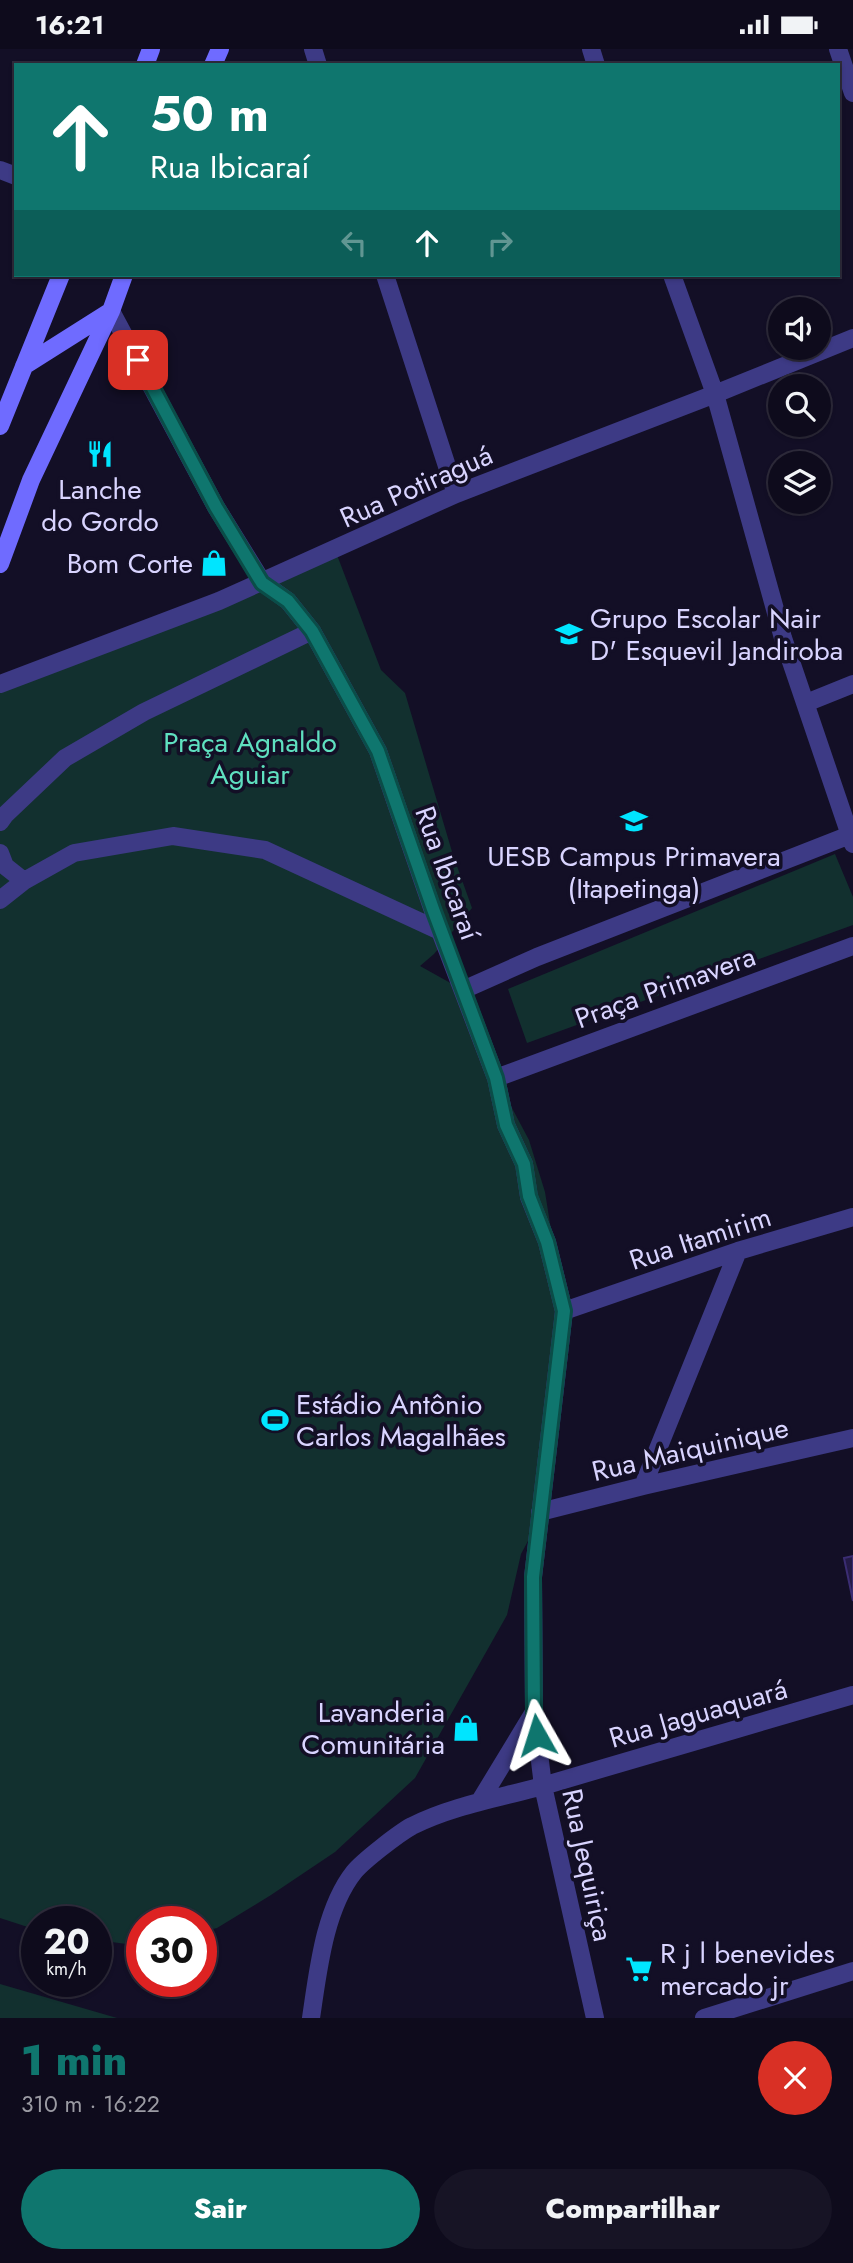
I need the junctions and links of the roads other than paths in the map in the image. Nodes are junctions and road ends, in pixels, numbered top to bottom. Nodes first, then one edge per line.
1 (838, 49) edge
2 (853, 93) edge
3 (60, 277) edge
4 (123, 277) edge
5 (386, 277) edge
6 (673, 277) edge
7 (111, 311) junction
8 (853, 338) edge
9 (24, 366) junction
10 (715, 394) junction
11 (0, 426) edge
12 (456, 494) junction
13 (0, 564) edge
14 (262, 583) junction
15 (312, 631) junction
16 (0, 684) edge
17 (853, 684) edge
18 (806, 703) junction
19 (0, 822) edge
20 (852, 839) edge
21 (0, 853) edge
22 (24, 881) junction
23 (0, 900) edge
24 (440, 930) junction
25 (853, 946) edge
26 (463, 990) junction
27 (496, 1078) junction
28 (853, 1217) edge
29 (738, 1251) junction
30 (564, 1311) junction
31 (853, 1439) edge
32 (643, 1486) junction
33 (540, 1512) junction
34 (853, 1695) edge
35 (534, 1712) junction
36 (544, 1786) junction
37 (480, 1801) junction
38 (853, 1971) edge
39 (311, 2018) edge
40 (595, 2018) edge
41 (704, 2018) edge

1 - 2 street
3 - 9 main road
4 - 7 main road
5 - 12 street
6 - 10 street
7 - 9 main road
7 - 13 main road
7 - 14 street, Rua Ibicaraí
8 - 10 street, Rua Potiraguá
9 - 11 main road
10 - 12 street, Rua Potiraguá
10 - 18 street
12 - 14 street, Rua Potiraguá
14 - 15 street, Rua Ibicaraí
14 - 16 street, Rua Potiraguá
15 - 19 street
15 - 24 street, Rua Ibicaraí
17 - 18 street
18 - 20 street
20 - 26 street
21 - 22 street
22 - 23 street
22 - 24 street
24 - 26 street, Rua Ibicaraí
25 - 27 street, Praça Primavera
26 - 27 street, Rua Ibicaraí
27 - 30 street, Rua Ibicaraí
28 - 29 street, Rua Itamirim
29 - 30 street, Rua Itamirim
29 - 32 street
30 - 33 street, Rua Ibicaraí
31 - 32 street, Rua Maiquinique
32 - 33 street, Rua Maiquinique
33 - 35 street, Rua Jequiriça
34 - 36 street, Rua Jaguaquará
35 - 36 street, Rua Jequiriça
35 - 37 street
36 - 37 street, Rua Jaguaquará
36 - 40 street, Rua Jequiriça
37 - 39 street, Rua Jaguaquará
38 - 41 street

